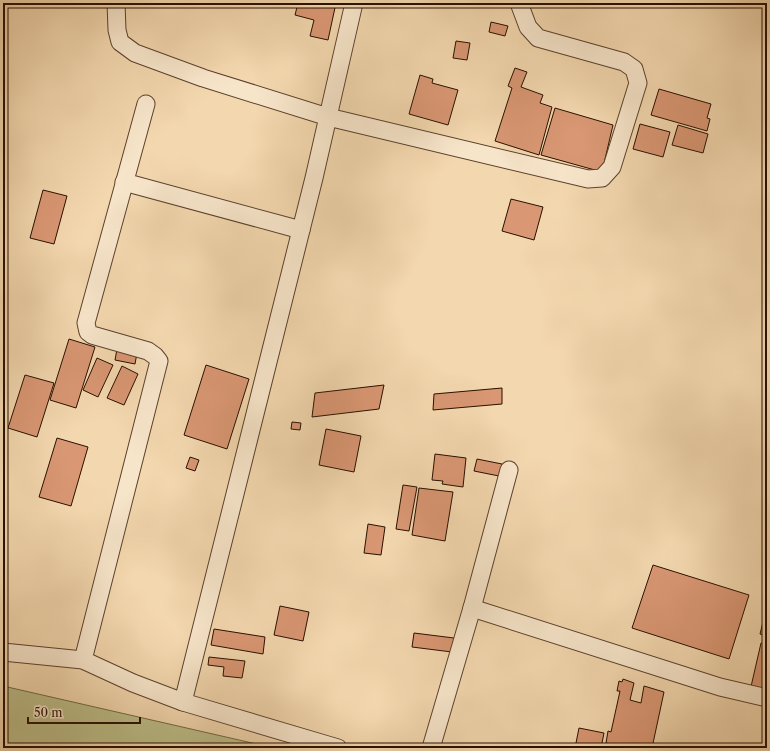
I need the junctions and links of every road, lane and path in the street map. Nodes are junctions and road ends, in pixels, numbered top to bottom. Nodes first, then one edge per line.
1 (116, 3) edge
2 (354, 3) edge
3 (519, 3) edge
4 (146, 104) dead end
5 (328, 117) junction
6 (124, 182) junction
7 (301, 230) junction
8 (509, 470) dead end
9 (472, 608) junction
10 (3, 652) edge
11 (83, 660) junction
12 (767, 698) edge
13 (183, 702) junction
14 (338, 748) edge
15 (432, 748) edge

1 - 5 street
2 - 5 street
3 - 5 street
4 - 6 street
5 - 7 street
6 - 7 street
6 - 11 street
7 - 13 street
8 - 9 street
9 - 12 street
9 - 15 street
10 - 11 street
11 - 13 street
13 - 14 street

